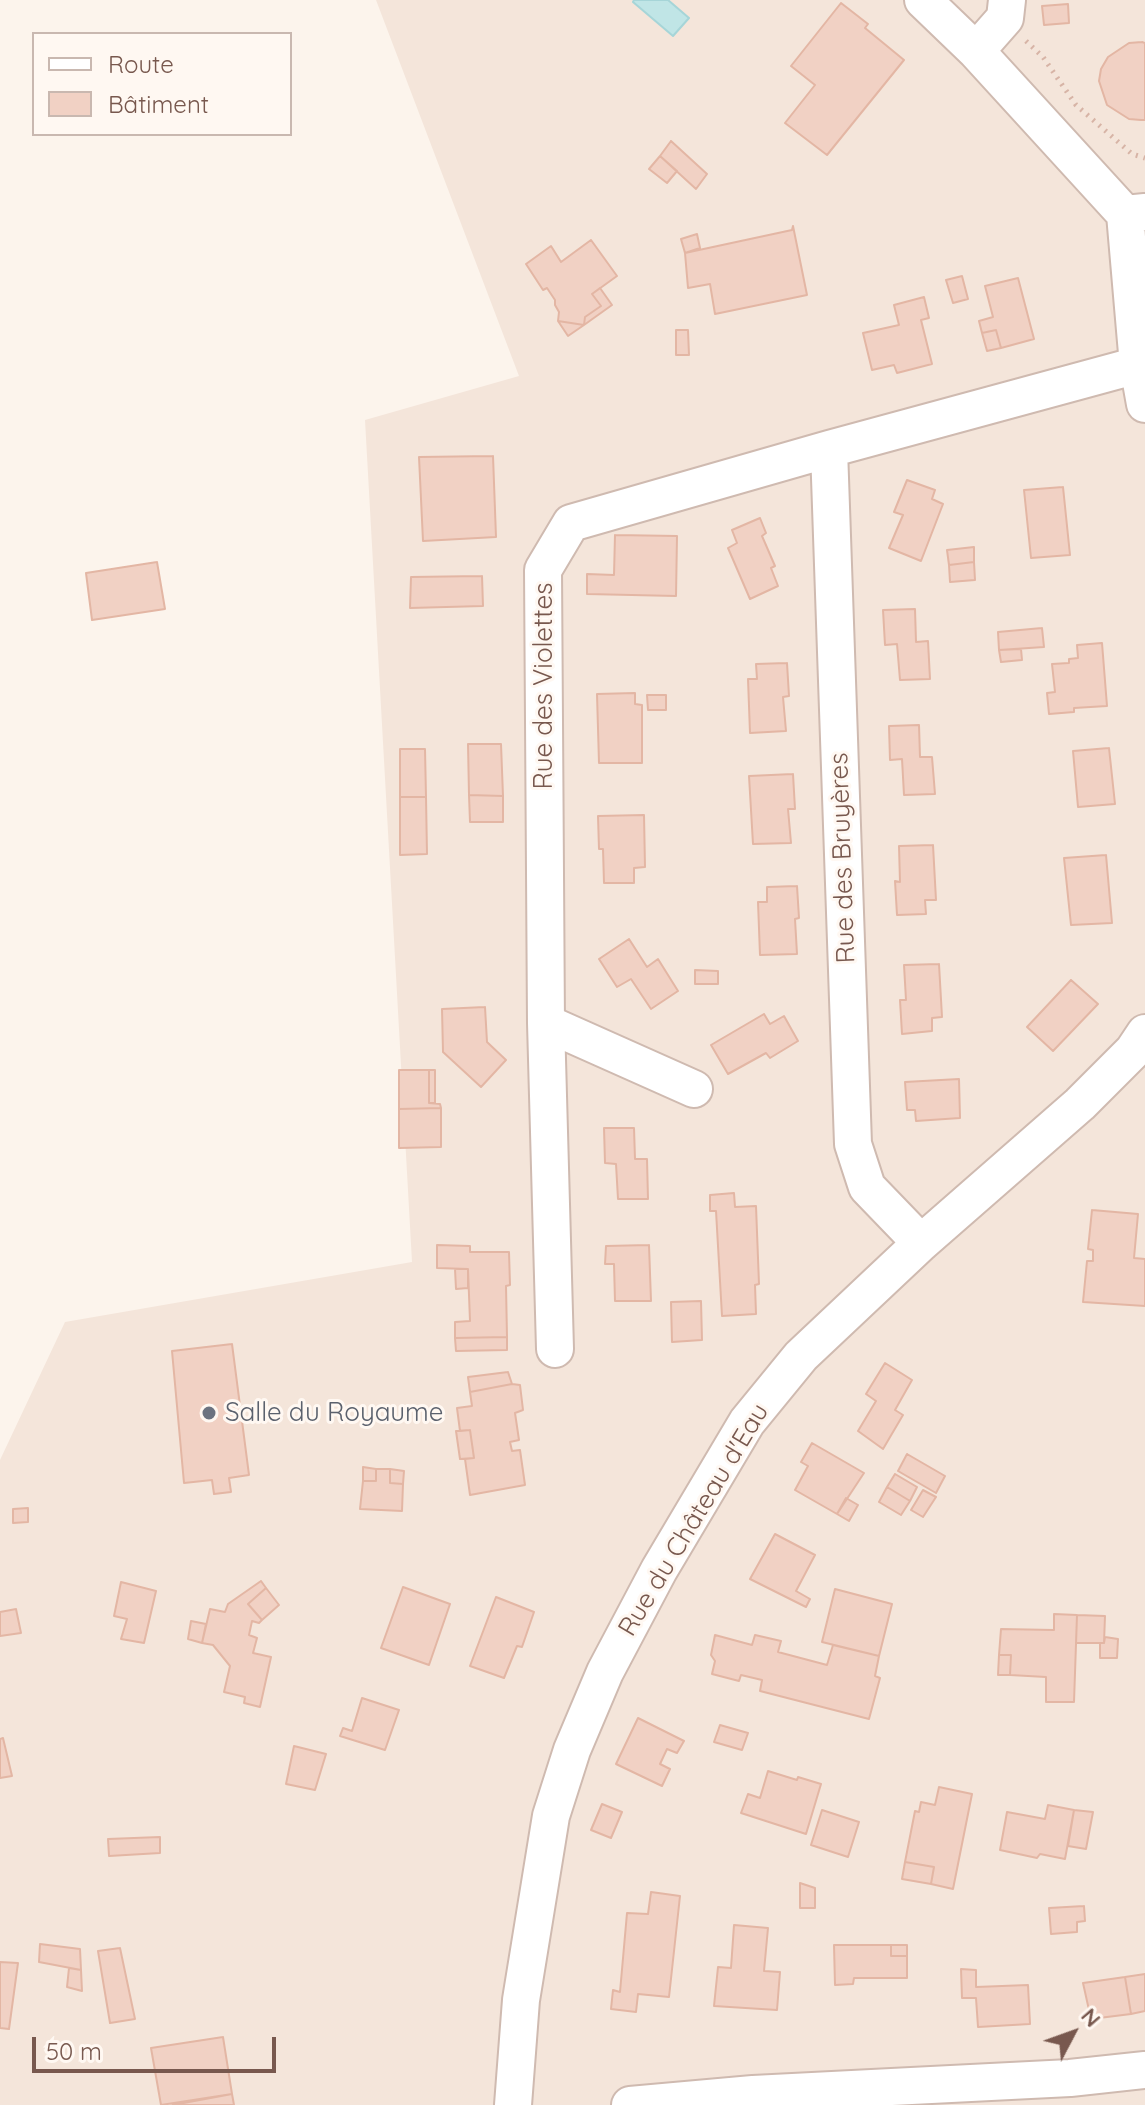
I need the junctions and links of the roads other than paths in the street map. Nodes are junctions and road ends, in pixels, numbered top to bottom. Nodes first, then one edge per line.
1 (923, 0) edge
2 (1006, 9) edge
3 (976, 51) junction
4 (1135, 213) edge
5 (1138, 365) junction
6 (1145, 404) edge
7 (829, 449) junction
8 (546, 1023) junction
9 (1145, 1033) edge
10 (694, 1089) dead end
11 (921, 1243) junction
12 (555, 1349) dead end
13 (1145, 2070) edge
14 (513, 2105) edge
15 (630, 2105) edge

1 - 3 street
2 - 3 street
3 - 4 street
4 - 5 street
5 - 6 street
5 - 7 street, Rue des Violettes
7 - 8 street, Rue des Violettes
7 - 11 street, Rue des Bruyères
8 - 10 street
8 - 12 street, Rue des Violettes
9 - 11 street, Rue du Château d'Eau
11 - 14 street, Rue du Château d'Eau
13 - 15 street

